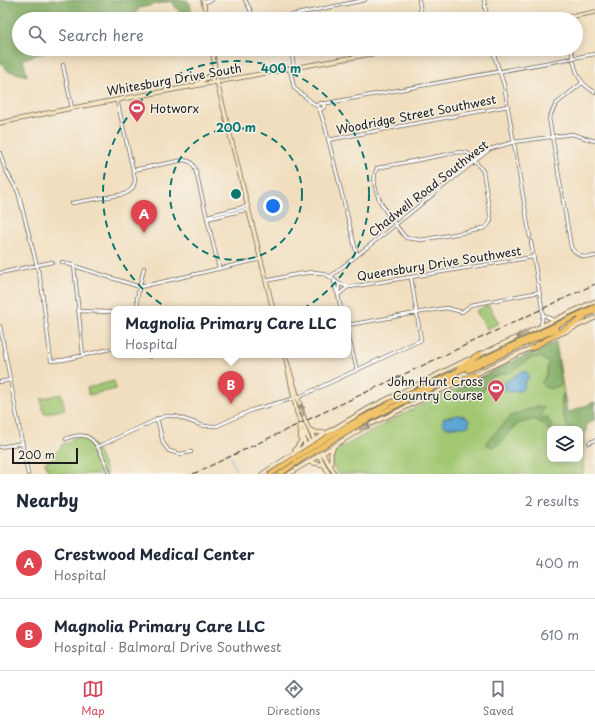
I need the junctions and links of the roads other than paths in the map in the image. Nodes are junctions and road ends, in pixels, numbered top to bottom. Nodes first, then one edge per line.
1 (212, 0) edge
2 (245, 0) edge
3 (366, 0) edge
4 (419, 0) edge
5 (484, 0) edge
6 (203, 1) edge
7 (205, 12) edge
8 (251, 12) edge
9 (307, 12) edge
10 (421, 12) edge
11 (486, 12) edge
12 (595, 12) edge
13 (583, 14) edge
14 (595, 54) edge
15 (213, 56) edge
16 (291, 56) edge
17 (360, 56) edge
18 (494, 56) edge
19 (573, 58) junction
20 (214, 64) junction
21 (63, 65) dead end
22 (292, 68) junction
23 (499, 72) junction
24 (227, 80) junction
25 (217, 82) junction
26 (582, 83) junction
27 (193, 86) junction
28 (595, 92) edge
29 (220, 93) junction
30 (118, 100) junction
31 (321, 106) junction
32 (508, 106) junction
33 (72, 108) junction
34 (0, 123) edge
35 (552, 136) junction
36 (328, 140) junction
37 (595, 141) edge
38 (514, 142) junction
39 (0, 153) edge
40 (475, 161) junction
41 (133, 170) junction
42 (72, 203) dead end
43 (249, 207) junction
44 (207, 218) junction
45 (395, 225) junction
46 (530, 237) dead end
47 (531, 242) dead end
48 (357, 255) junction
49 (595, 256) edge
50 (533, 257) junction
51 (261, 259) junction
52 (52, 262) dead end
53 (62, 262) dead end
54 (74, 265) junction
55 (37, 266) junction
56 (144, 268) dead end
57 (219, 268) junction
58 (0, 273) edge
59 (330, 277) junction
60 (411, 277) junction
61 (333, 280) junction
62 (266, 281) junction
63 (339, 285) junction
64 (140, 287) junction
65 (348, 287) junction
66 (539, 292) junction
67 (338, 295) junction
68 (595, 300) edge
69 (138, 306) edge
70 (272, 306) edge
71 (341, 306) edge
72 (595, 307) edge
73 (78, 311) junction
74 (595, 311) edge
75 (111, 312) dead end
76 (416, 312) junction
77 (543, 314) junction
78 (595, 318) edge
79 (554, 320) junction
80 (351, 324) edge
81 (0, 326) edge
82 (540, 326) junction
83 (351, 346) edge
84 (532, 348) junction
85 (111, 349) edge
86 (83, 355) junction
87 (479, 355) junction
88 (286, 360) joint
89 (357, 370) junction
90 (475, 375) junction
91 (10, 380) junction
92 (0, 382) edge
93 (432, 384) junction
94 (426, 392) junction
95 (298, 398) junction
96 (294, 399) junction
97 (297, 413) junction
98 (157, 418) junction
99 (301, 423) junction
100 (308, 429) junction
101 (66, 439) dead end
102 (330, 439) junction
103 (595, 440) edge
104 (313, 441) junction
105 (589, 442) dead end
106 (23, 443) junction
107 (305, 446) junction
108 (0, 447) edge
109 (97, 447) junction
110 (301, 449) junction
111 (191, 452) dead end
112 (322, 452) junction
113 (318, 455) junction
114 (301, 457) junction
115 (286, 459) junction
116 (309, 462) junction
117 (324, 465) junction
118 (331, 468) junction
119 (28, 474) edge
120 (110, 474) edge
121 (262, 474) edge
122 (271, 474) edge
123 (280, 474) edge
124 (289, 474) edge
125 (329, 474) edge
126 (335, 474) edge

1 - 6 street
2 - 8 street
3 - 9 street
4 - 10 street
5 - 11 street
6 - 7 main road
12 - 13 main road
14 - 19 street
15 - 20 main road
16 - 22 street
17 - 22 main road, Whitesburg Drive South
18 - 23 street
19 - 23 street
19 - 26 street
20 - 25 main road
20 - 27 main road
21 - 33 street
22 - 24 main road, Whitesburg Drive South
22 - 31 street
23 - 31 street
23 - 32 street
24 - 25 main road, Whitesburg Drive South
24 - 29 main road
25 - 27 main road, Whitesburg Drive South
25 - 29 main road
26 - 28 street
26 - 35 street
27 - 30 main road, Whitesburg Drive South
29 - 43 main road
30 - 33 main road, Whitesburg Drive South
30 - 41 street
31 - 36 street
32 - 36 street, Woodridge Street Southwest
32 - 38 street
33 - 34 main road, Whitesburg Drive South
35 - 37 street, Chadwell Road Southwest
35 - 38 street, Chadwell Road Southwest
35 - 49 street
36 - 48 street
38 - 40 street, Chadwell Road Southwest
38 - 46 street
39 - 55 street
40 - 45 street, Chadwell Road Southwest
40 - 45 street
40 - 45 street
41 - 42 street
41 - 44 street
43 - 44 street
43 - 51 main road
44 - 57 street
45 - 48 street, Chadwell Road Southwest
47 - 50 street
48 - 59 street, Chadwell Road Southwest
50 - 60 street, Queensbury Drive Southwest
50 - 66 street
51 - 57 street
51 - 62 main road
52 - 55 street
53 - 54 street
54 - 64 street
54 - 73 street
55 - 58 street
55 - 86 street
56 - 64 street
57 - 64 street
59 - 61 street, Queensbury Drive Southwest
59 - 62 street
60 - 65 street, Queensbury Drive Southwest
60 - 76 street
61 - 63 street, Queensbury Drive Southwest
61 - 67 street, Queensbury Drive Southwest
62 - 70 main road
63 - 65 street, Queensbury Drive Southwest
63 - 67 street
64 - 69 street
65 - 67 street, Queensbury Drive Southwest
66 - 76 street
66 - 77 street
67 - 71 street
68 - 79 main road
72 - 93 highway
73 - 75 street
73 - 86 street
74 - 84 highway
74 - 94 highway
76 - 80 street
76 - 89 street
77 - 79 street
77 - 82 street
78 - 84 main road
79 - 82 main road
81 - 91 street
82 -> 87 main road
83 - 89 street
84 - 90 main road
85 - 86 street
87 - 93 highway
87 - 102 main road
88 - 95 main road
88 - 96 main road
89 - 95 street
90 - 94 highway
102 -> 90 main road
91 - 92 street
91 - 106 street
93 - 102 highway
94 - 102 highway
95 - 96 street
100 -> 95 main road
96 - 97 main road
96 - 98 street
97 - 99 main road
97 - 115 main road
98 - 109 street
98 - 111 street
99 - 104 main road
99 - 107 main road
100 - 102 main road
100 - 104 main road
101 - 109 street
102 - 104 main road
102 - 112 main road
102 - 114 highway, bridge
102 - 118 main road
103 - 105 street
104 - 107 main road
104 - 112 main road
104 - 113 main road
106 - 108 street
106 - 119 street
107 - 110 main road
109 - 120 street
110 - 115 main road
110 - 116 main road
112 - 113 main road
112 - 118 main road
113 - 116 main road
113 - 117 main road
114 - 122 highway
114 - 123 highway
115 - 121 main road
116 - 117 main road
116 - 124 main road
117 - 125 main road
118 - 126 main road

